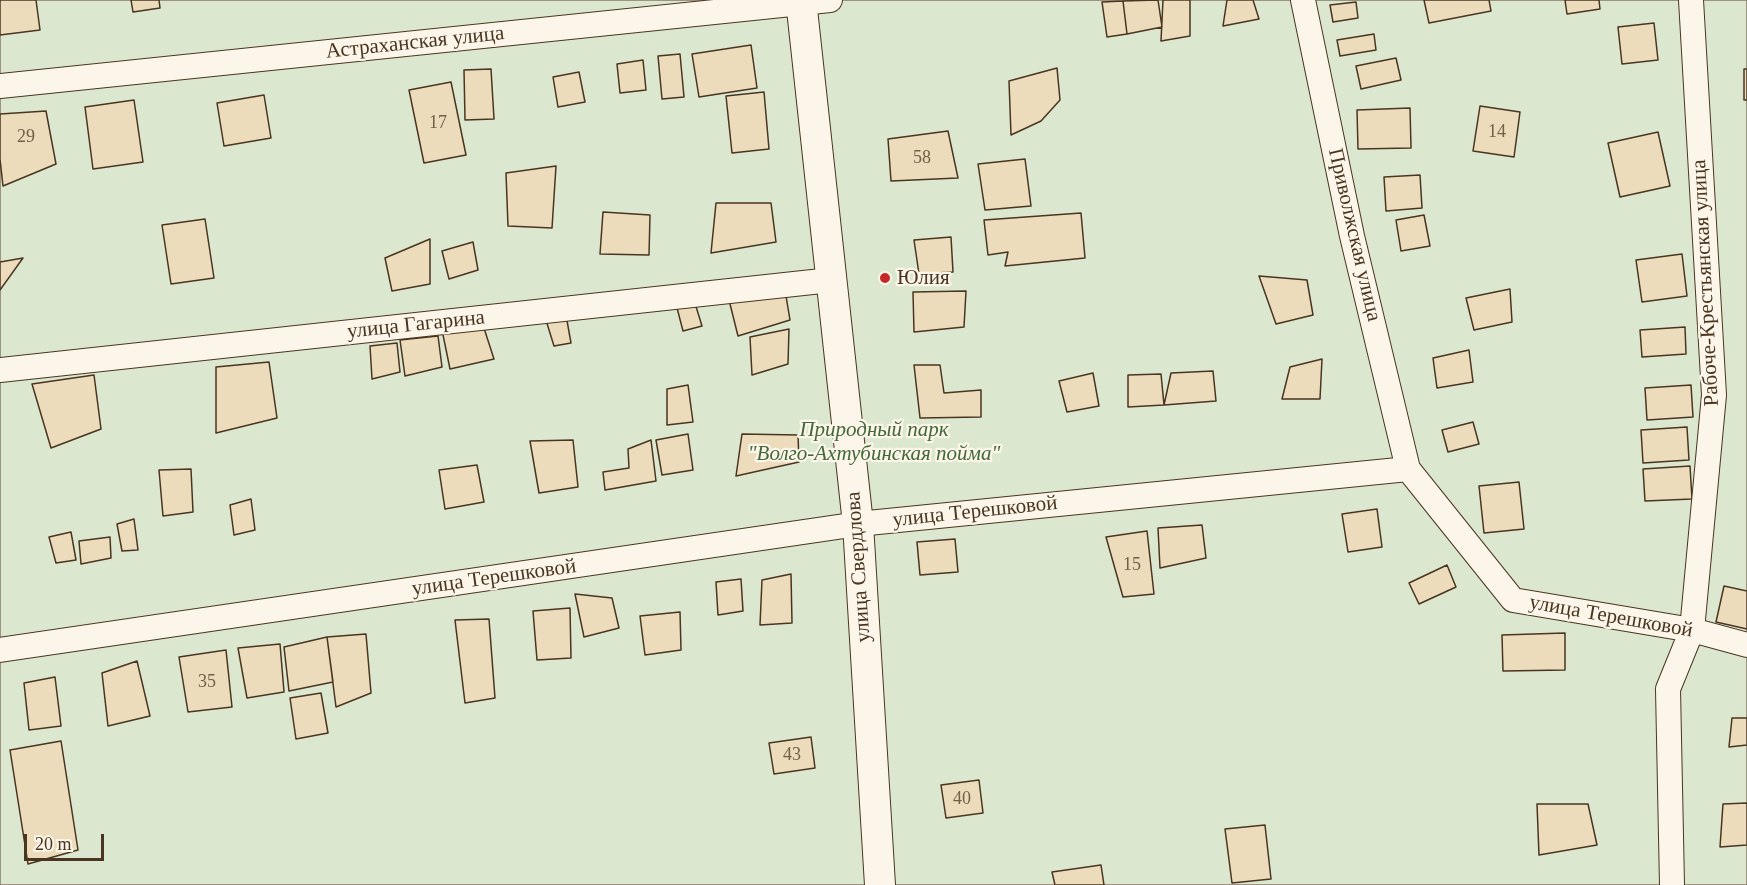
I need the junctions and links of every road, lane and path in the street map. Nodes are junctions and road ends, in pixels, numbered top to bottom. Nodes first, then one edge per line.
1 (1303, 0) edge
2 (1691, 0) edge
3 (811, 1) edge
4 (0, 86) edge
5 (831, 280) junction
6 (0, 370) edge
7 (1408, 469) junction
8 (858, 524) junction
9 (1692, 630) junction
10 (1747, 645) edge
11 (0, 650) edge
12 (880, 885) edge
13 (1672, 885) edge

1 - 7 street, Приволжская улица
2 - 9 street, Рабоче-Крестьянская улица
3 - 4 street, Астраханская улица
3 - 5 street, улица Свердлова
5 - 6 street, улица Гагарина
5 - 8 street, улица Свердлова
7 - 8 street, улица Терешковой
7 - 9 street, улица Терешковой
8 - 11 street, улица Терешковой
8 - 12 street, улица Свердлова
9 - 10 street, улица Терешковой
9 - 13 street, Рабоче-Крестьянская улица

